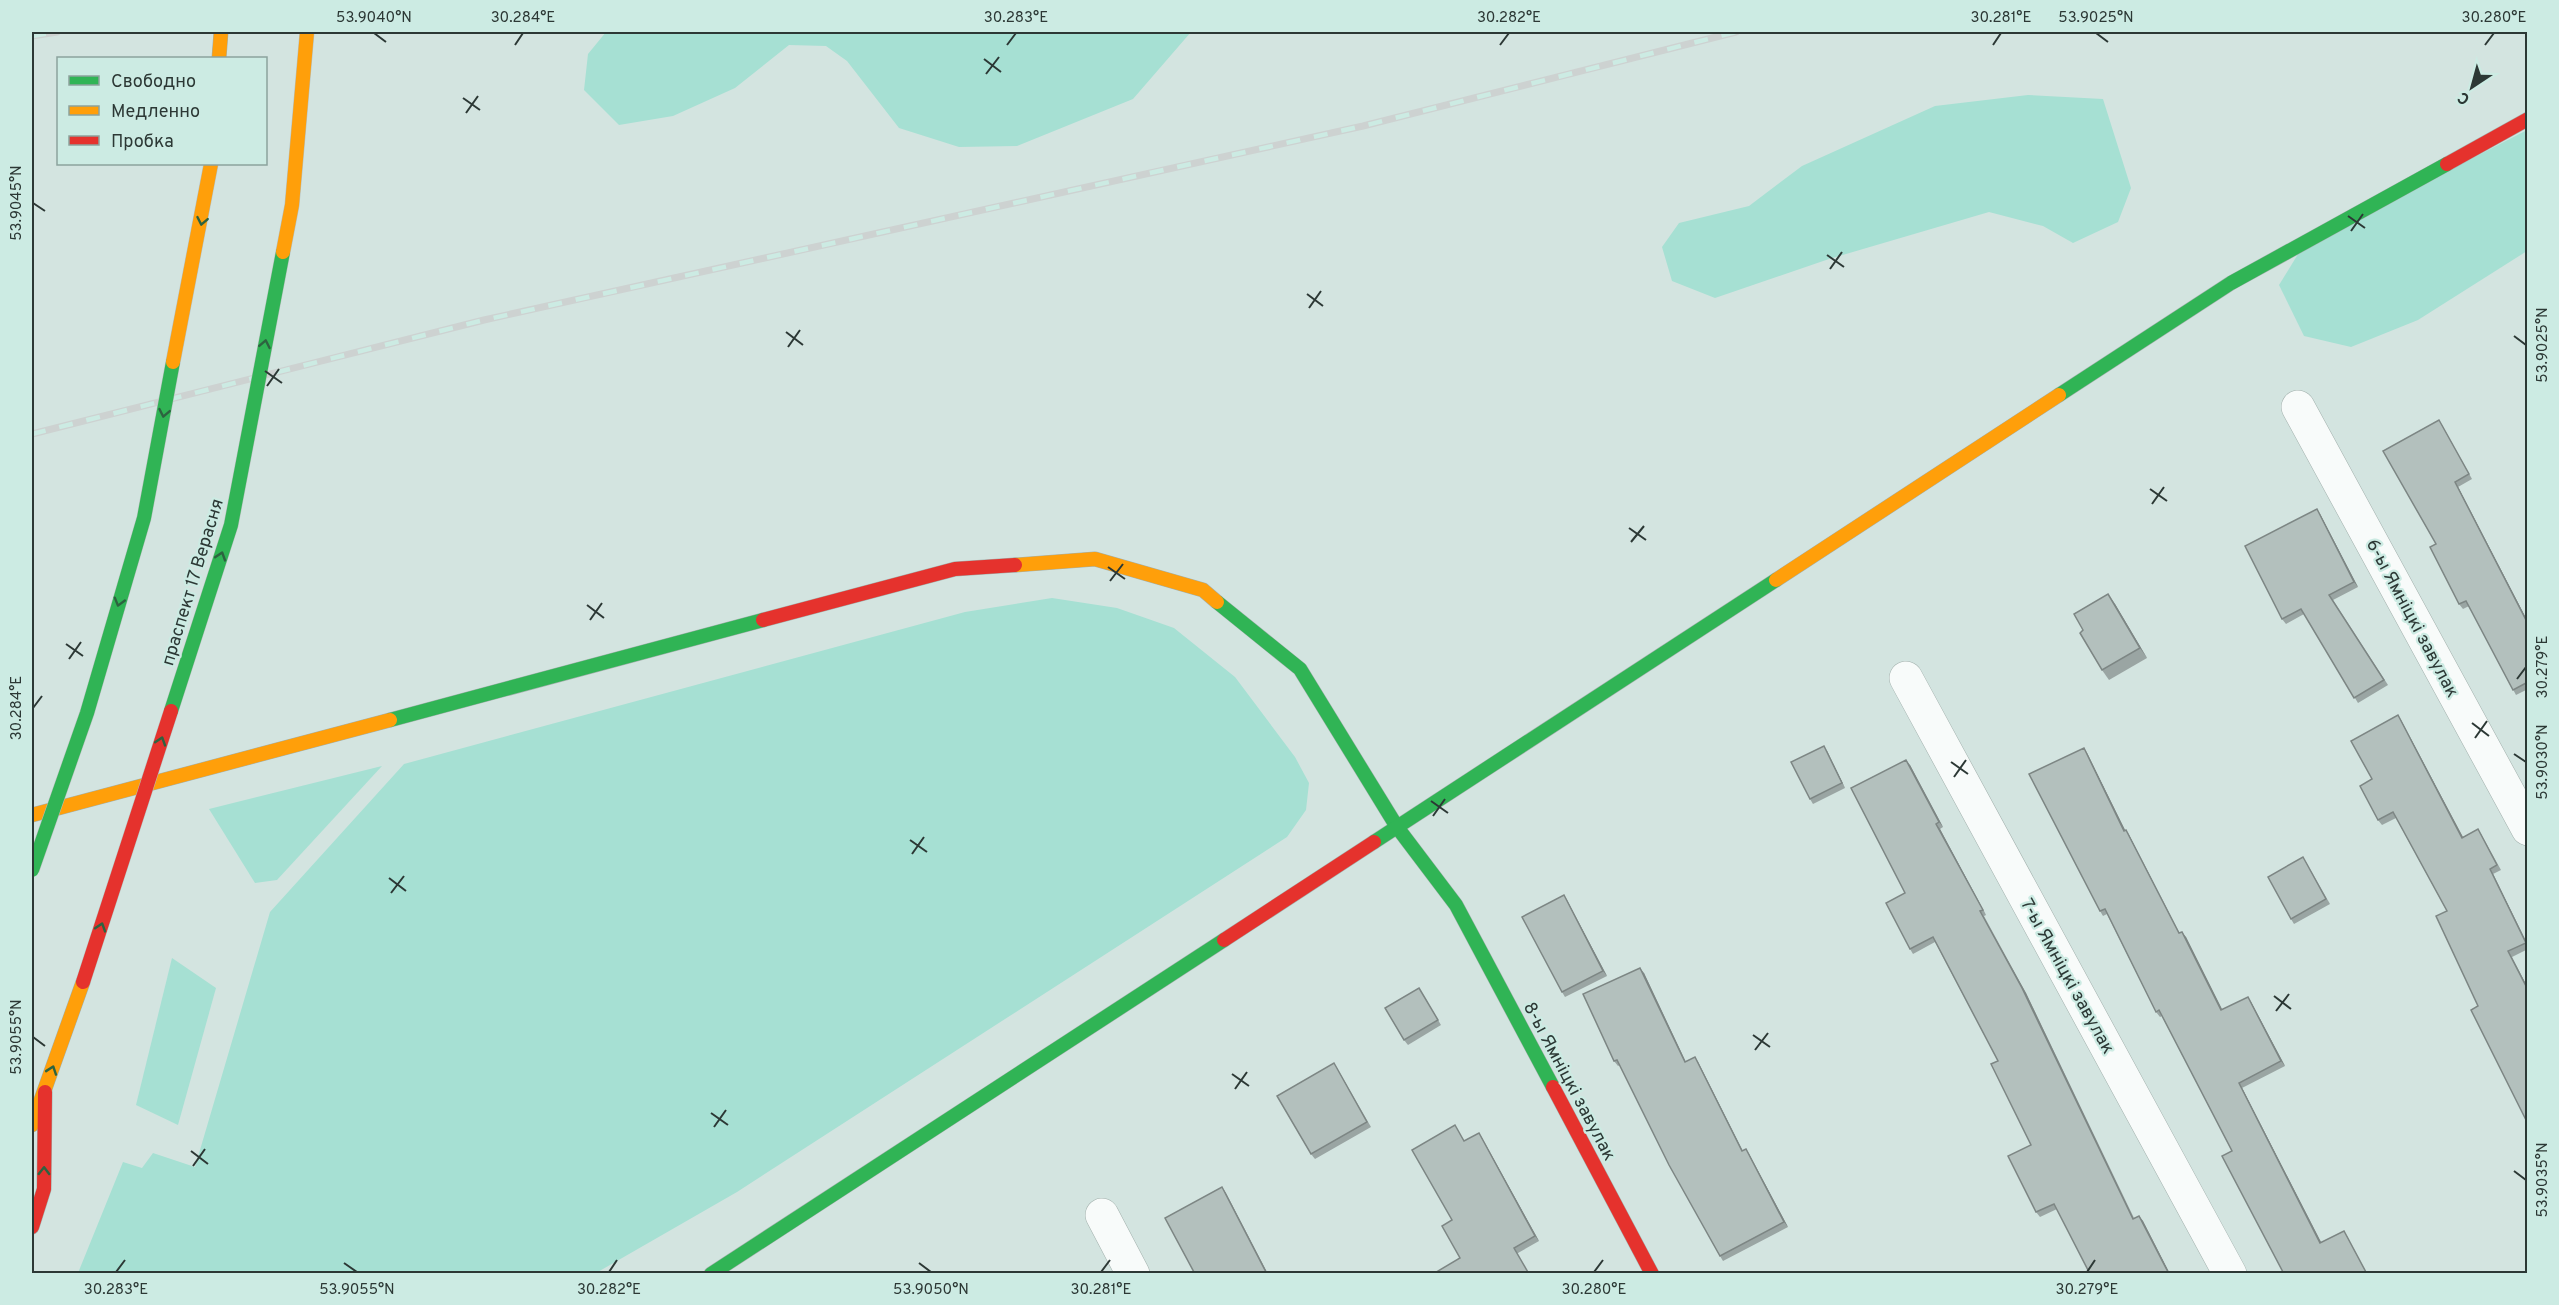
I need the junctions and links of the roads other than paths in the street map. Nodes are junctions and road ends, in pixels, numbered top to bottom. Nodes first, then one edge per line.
1 (221, 32) edge
2 (307, 32) edge
3 (219, 57) edge
4 (2528, 119) edge
5 (211, 165) edge
6 (2298, 407) dead end
7 (1906, 678) dead end
8 (32, 815) edge
9 (1397, 827) junction
10 (2528, 829) edge
11 (32, 870) edge
12 (45, 1092) junction
13 (32, 1125) edge
14 (1102, 1215) dead end
15 (32, 1227) edge
16 (716, 1269) edge
17 (704, 1274) edge
18 (1133, 1274) edge
19 (1652, 1274) edge
20 (2230, 1274) edge

1 - 3 main road
12 -> 2 main road, праспект 17 Верасня, bridge
4 - 9 main road
5 -> 11 main road, bridge
6 - 10 street, 6-ы Ямніцкі завулак
7 - 20 street, 7-ы Ямніцкі завулак
8 - 9 main road, 8-ы Ямніцкі завулак
9 - 16 main road
9 - 19 main road, 8-ы Ямніцкі завулак
12 - 13 main road, праспект 17 Верасня
15 -> 12 main road
14 - 18 street
16 - 17 main road

